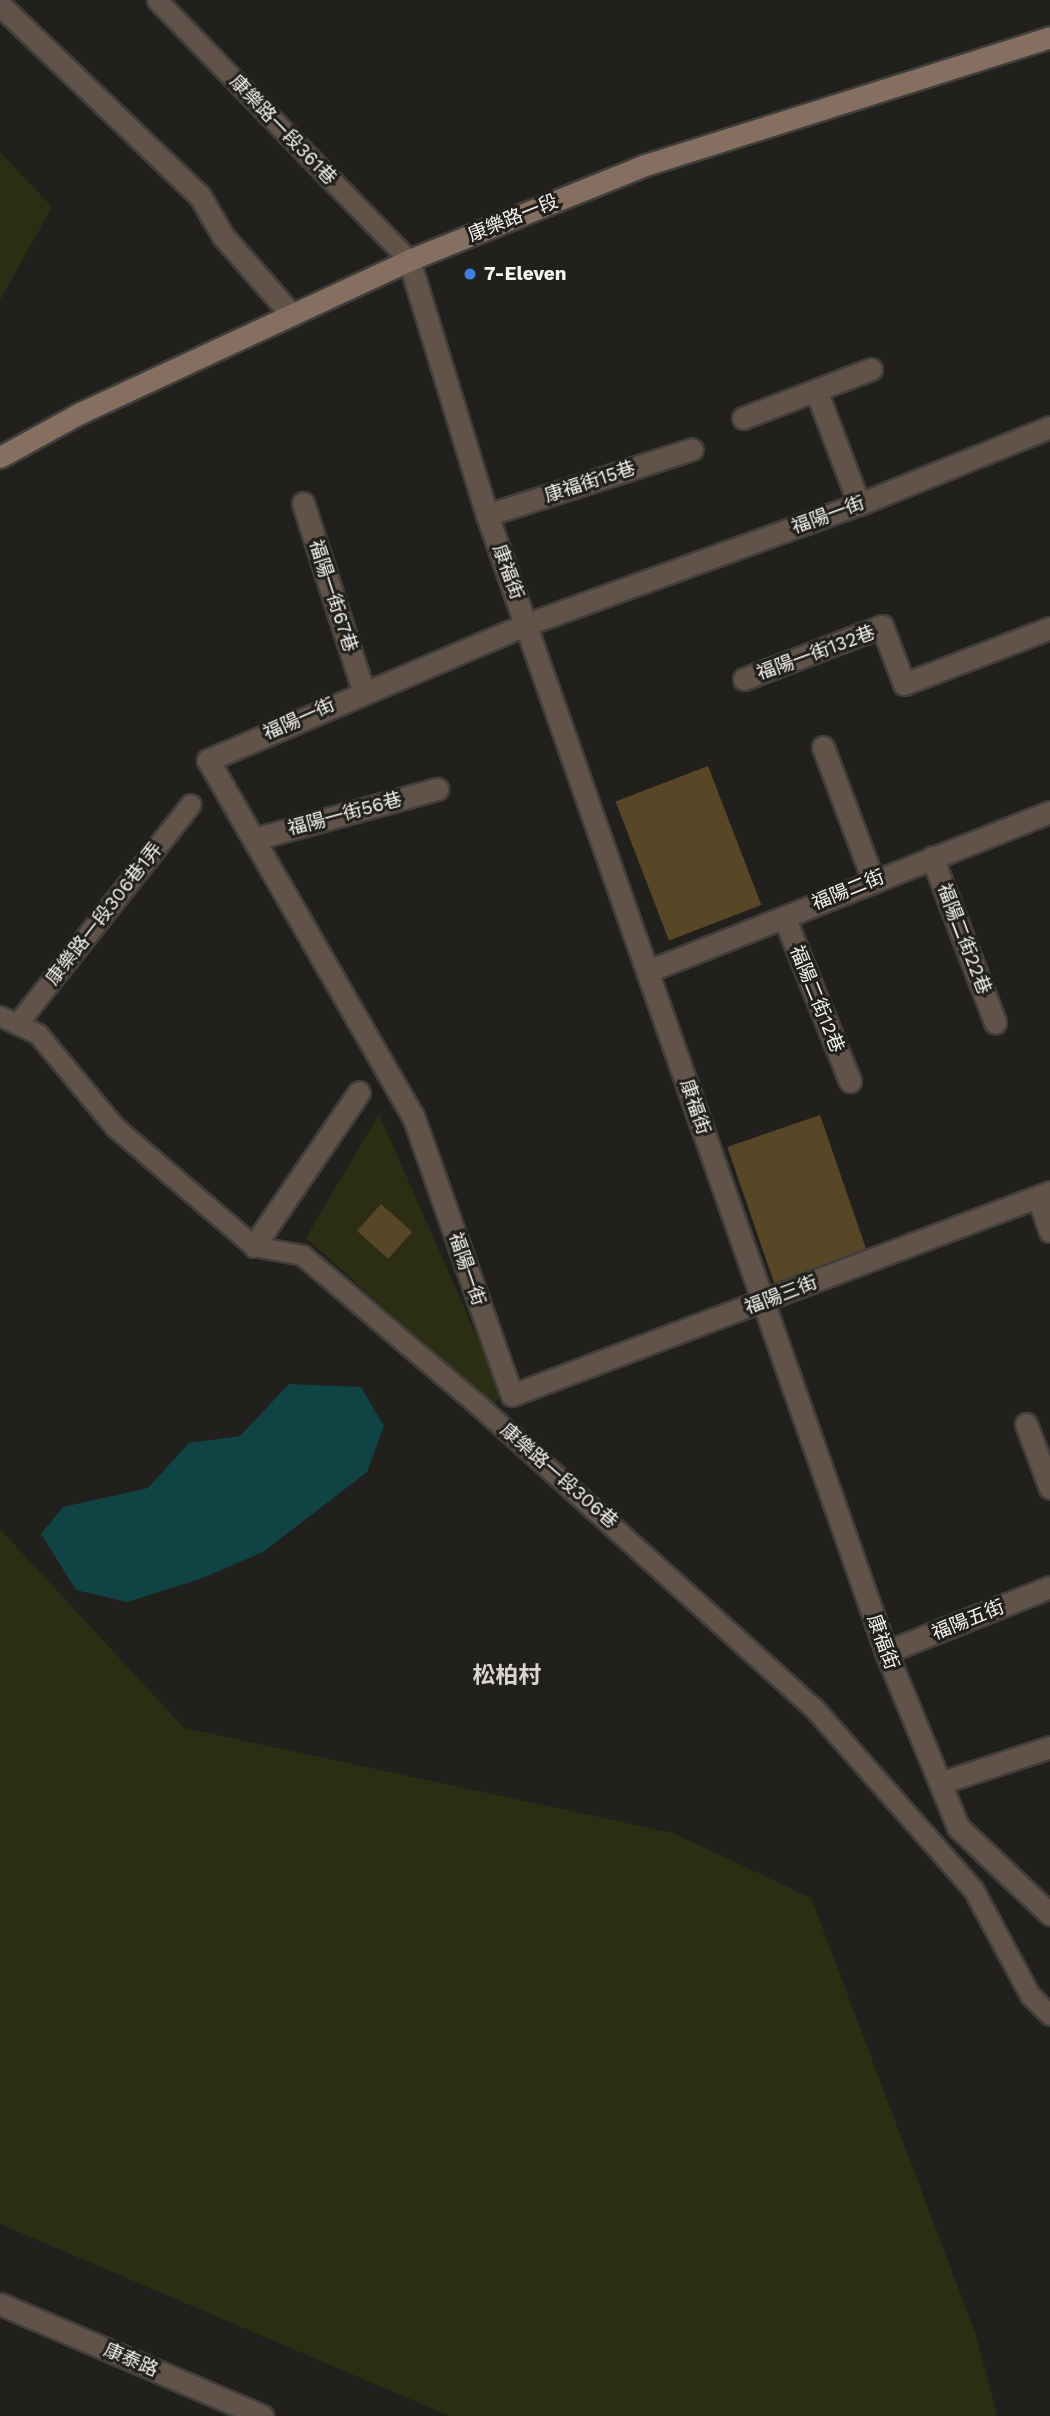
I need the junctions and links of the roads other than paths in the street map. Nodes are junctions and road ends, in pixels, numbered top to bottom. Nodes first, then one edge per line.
1 (157, 0) edge
2 (0, 5) edge
3 (1050, 37) edge
4 (409, 260) junction
5 (292, 314) junction
6 (871, 369) dead end
7 (817, 393) junction
8 (743, 418) dead end
9 (1050, 427) edge
10 (692, 449) dead end
11 (0, 457) edge
12 (303, 503) dead end
13 (859, 504) junction
14 (487, 515) junction
15 (527, 624) junction
16 (1050, 628) edge
17 (744, 679) dead end
18 (363, 690) junction
19 (823, 747) dead end
20 (437, 789) dead end
21 (191, 804) dead end
22 (1050, 813) edge
23 (254, 839) junction
24 (932, 857) junction
25 (873, 880) junction
26 (784, 917) junction
27 (648, 971) junction
28 (8, 1020) edge
29 (995, 1022) dead end
30 (850, 1080) dead end
31 (359, 1092) dead end
32 (1044, 1195) edge
33 (1050, 1231) edge
34 (254, 1246) junction
35 (763, 1302) junction
36 (512, 1395) joint
37 (1026, 1423) dead end
38 (1050, 1488) edge
39 (1050, 1587) edge
40 (886, 1652) junction
41 (1050, 1746) edge
42 (940, 1783) junction
43 (1050, 1914) edge
44 (1050, 2015) edge
45 (0, 2304) edge
46 (262, 2416) edge

1 - 4 lane, 康樂路一段361巷
2 - 5 street
3 - 4 street, 康樂路一段
4 - 5 street, 康樂路一段
4 - 14 street, 康福街
5 - 11 street, 康樂路一段
6 - 7 street
7 - 8 street
7 - 13 street
9 - 13 street, 福陽一街
10 - 14 street, 康福街15巷
12 - 18 street, 福陽一街67巷
13 - 15 street, 福陽一街
14 - 15 street, 康福街
15 - 18 street, 福陽一街
15 - 27 street, 康福街
16 - 17 street, 福陽一街132巷
18 - 23 street, 福陽一街
19 - 25 street
20 - 23 street, 福陽一街56巷
21 - 28 lane, 康樂路一段306巷1弄
22 - 24 street, 福陽二街
23 - 36 street, 福陽一街
24 - 25 street, 福陽二街
24 - 29 street, 福陽二街22巷
25 - 26 street, 福陽二街
26 - 27 street, 福陽二街
26 - 30 street, 福陽二街12巷
27 - 35 street, 康福街
28 - 34 lane, 康樂路一段306巷
31 - 34 street
32 - 33 street
32 - 35 street, 福陽三街
34 - 44 lane, 康樂路一段306巷
35 - 36 street, 福陽三街
35 - 40 street, 康福街
37 - 38 street
39 - 40 street, 福陽五街
40 - 42 street, 康福街
41 - 42 street
42 - 43 street, 康福街
45 - 46 street, 康泰路

